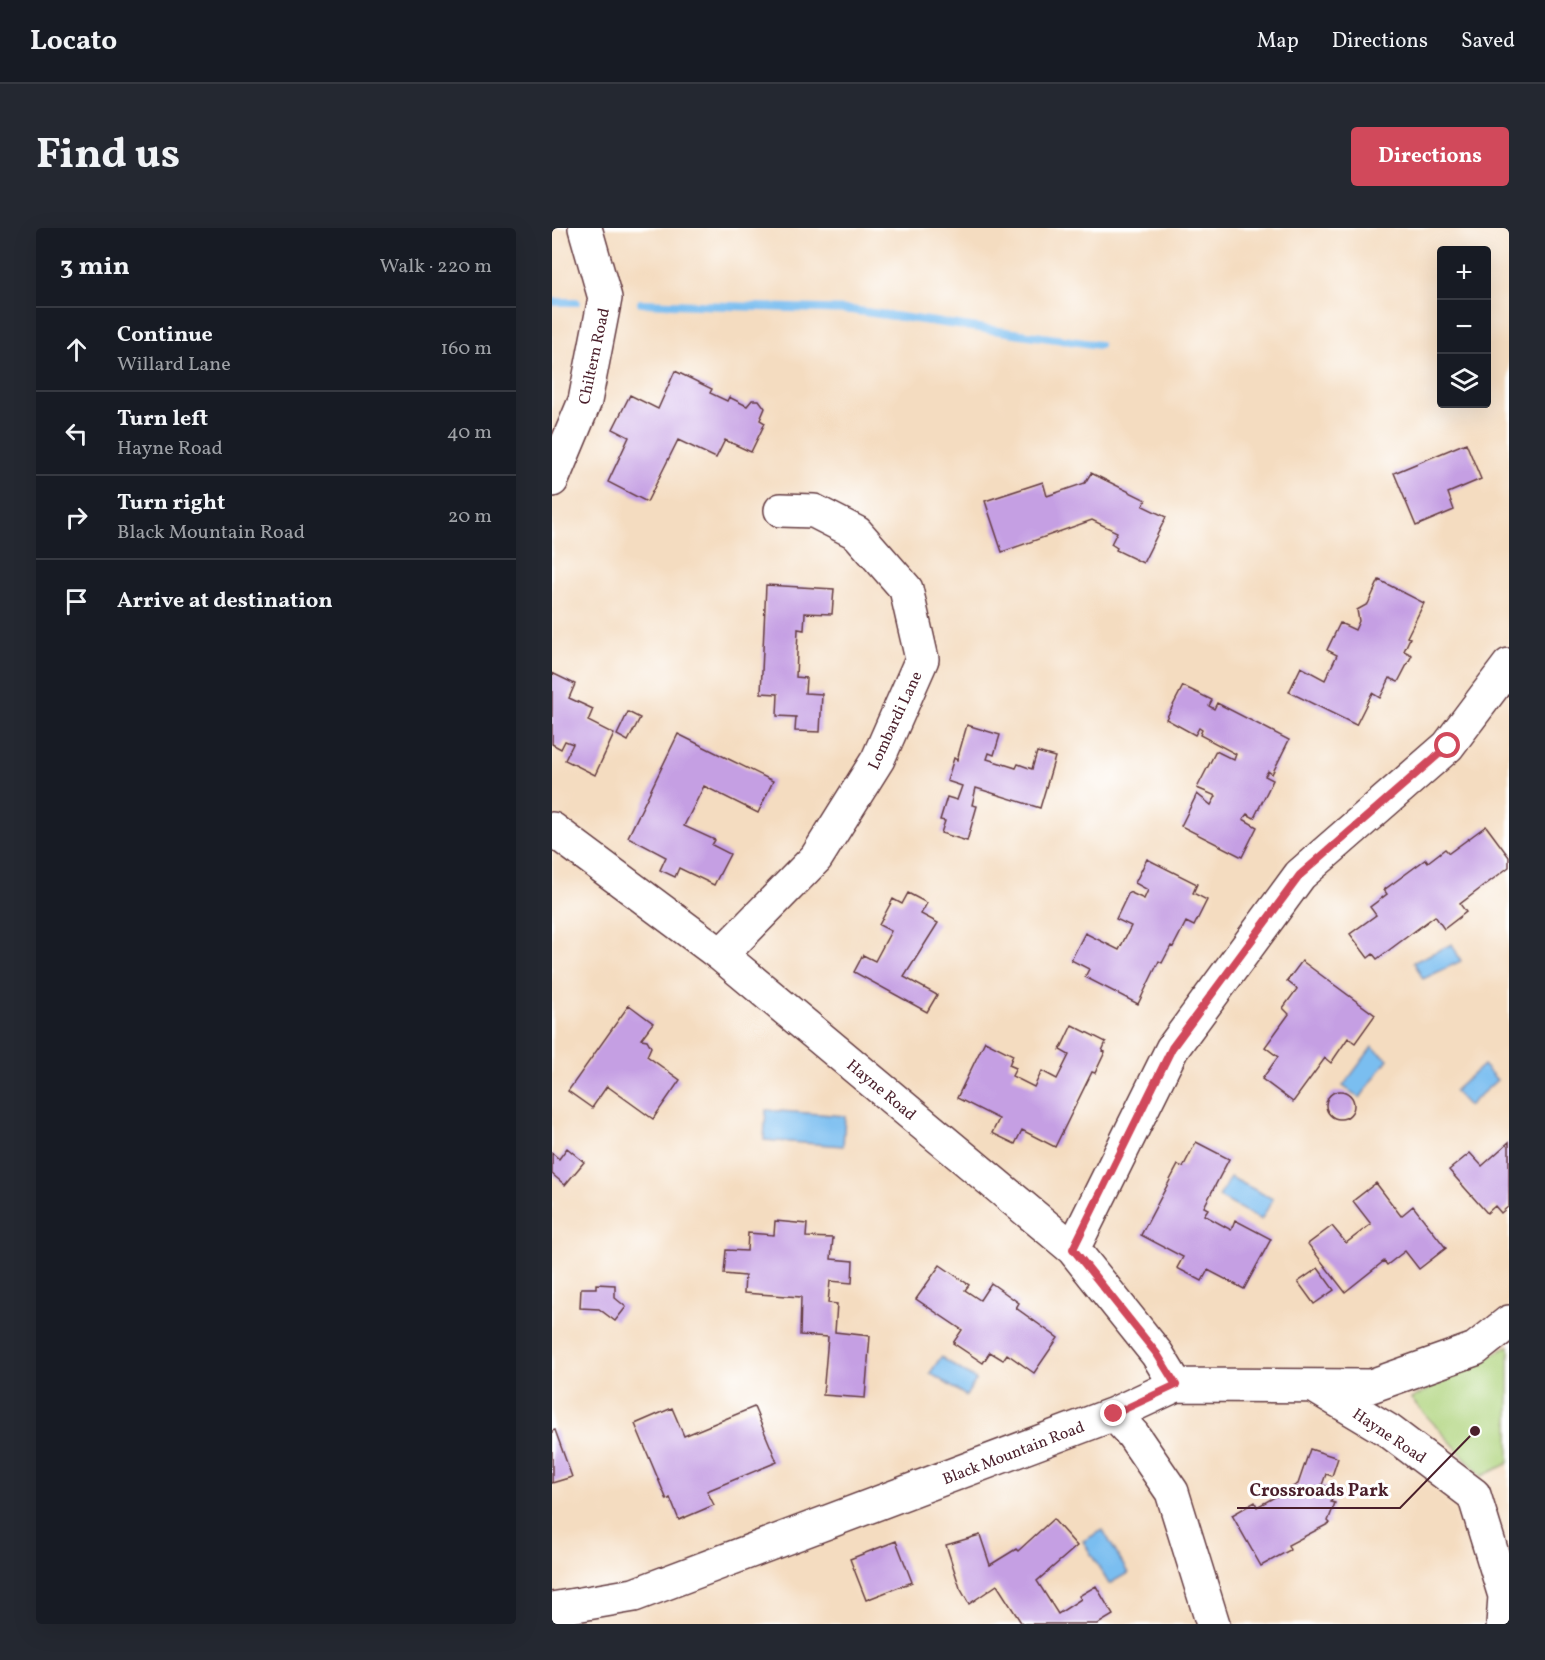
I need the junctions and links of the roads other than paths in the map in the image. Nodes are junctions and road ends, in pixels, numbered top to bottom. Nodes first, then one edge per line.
1 (585, 228) edge
2 (552, 480) edge
3 (781, 510) dead end
4 (1509, 665) edge
5 (552, 829) edge
6 (721, 955) junction
7 (1073, 1249) junction
8 (1509, 1322) edge
9 (1176, 1385) junction
10 (1312, 1385) junction
11 (1114, 1414) junction
12 (552, 1609) edge
13 (1213, 1624) edge
14 (1503, 1624) edge

1 - 2 street, Chiltern Road
3 - 6 street, Lombardi Lane
4 - 7 street
5 - 6 street, Hayne Road
6 - 7 street, Hayne Road
7 - 9 street, Hayne Road
8 - 10 street, Black Mountain Road
9 - 10 street, Black Mountain Road
9 - 11 street, Black Mountain Road
10 - 14 street, Hayne Road
11 - 12 street, Black Mountain Road
11 - 13 street

